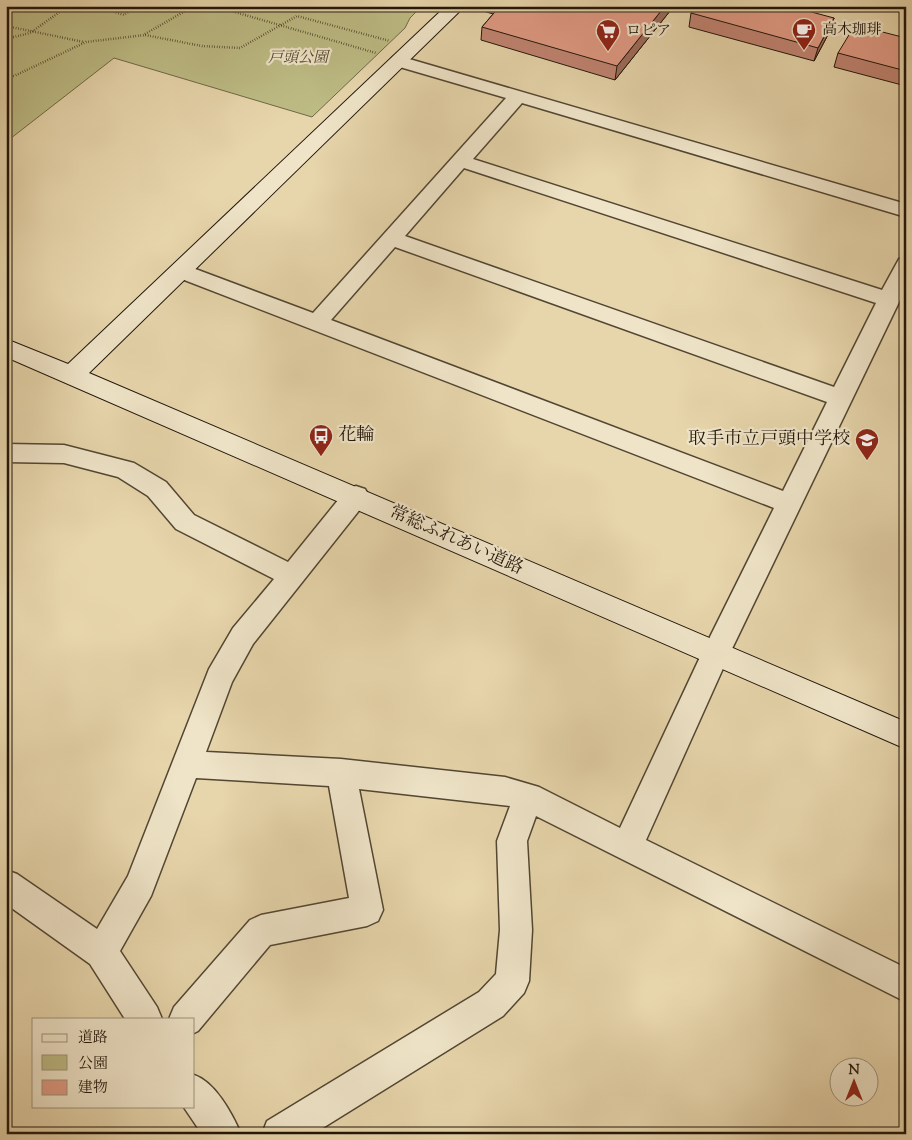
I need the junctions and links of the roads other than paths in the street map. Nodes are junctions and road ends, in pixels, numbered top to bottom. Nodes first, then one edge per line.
1 (456, 6) edge
2 (390, 58) junction
3 (518, 96) junction
4 (461, 161) junction
5 (906, 211) edge
6 (391, 238) junction
7 (906, 264) edge
8 (182, 271) junction
9 (889, 300) junction
10 (317, 322) junction
11 (6, 347) edge
12 (72, 375) junction
13 (840, 398) junction
14 (6, 453) edge
15 (356, 496) junction
16 (790, 504) junction
17 (292, 576) junction
18 (715, 655) junction
19 (906, 736) edge
20 (188, 764) junction
21 (341, 774) junction
22 (528, 797) junction
23 (627, 847) junction
24 (10, 893) edge
25 (102, 952) junction
26 (906, 986) edge
27 (143, 1018) edge
28 (187, 1018) edge
29 (195, 1093) edge
30 (223, 1134) edge
31 (280, 1134) edge

1 - 2 street
2 - 3 street
2 - 8 street
3 - 4 street
3 - 5 street
4 - 6 street
4 - 9 street
6 - 10 street
6 - 13 street
7 - 9 street
8 - 10 street
8 - 12 street
9 - 13 street
10 - 16 street
11 - 12 street, 常総ふれあい道路
12 - 15 street, 常総ふれあい道路
13 - 16 street
14 - 17 street
15 - 17 street
15 - 18 street, 常総ふれあい道路
16 - 18 street
17 - 20 street
18 - 19 street, 常総ふれあい道路
18 - 23 street
20 - 21 street
20 - 25 street
21 - 22 street
21 - 28 street
22 - 23 street
22 - 31 street
23 - 26 street
24 - 25 street
25 - 27 street
29 - 30 street

